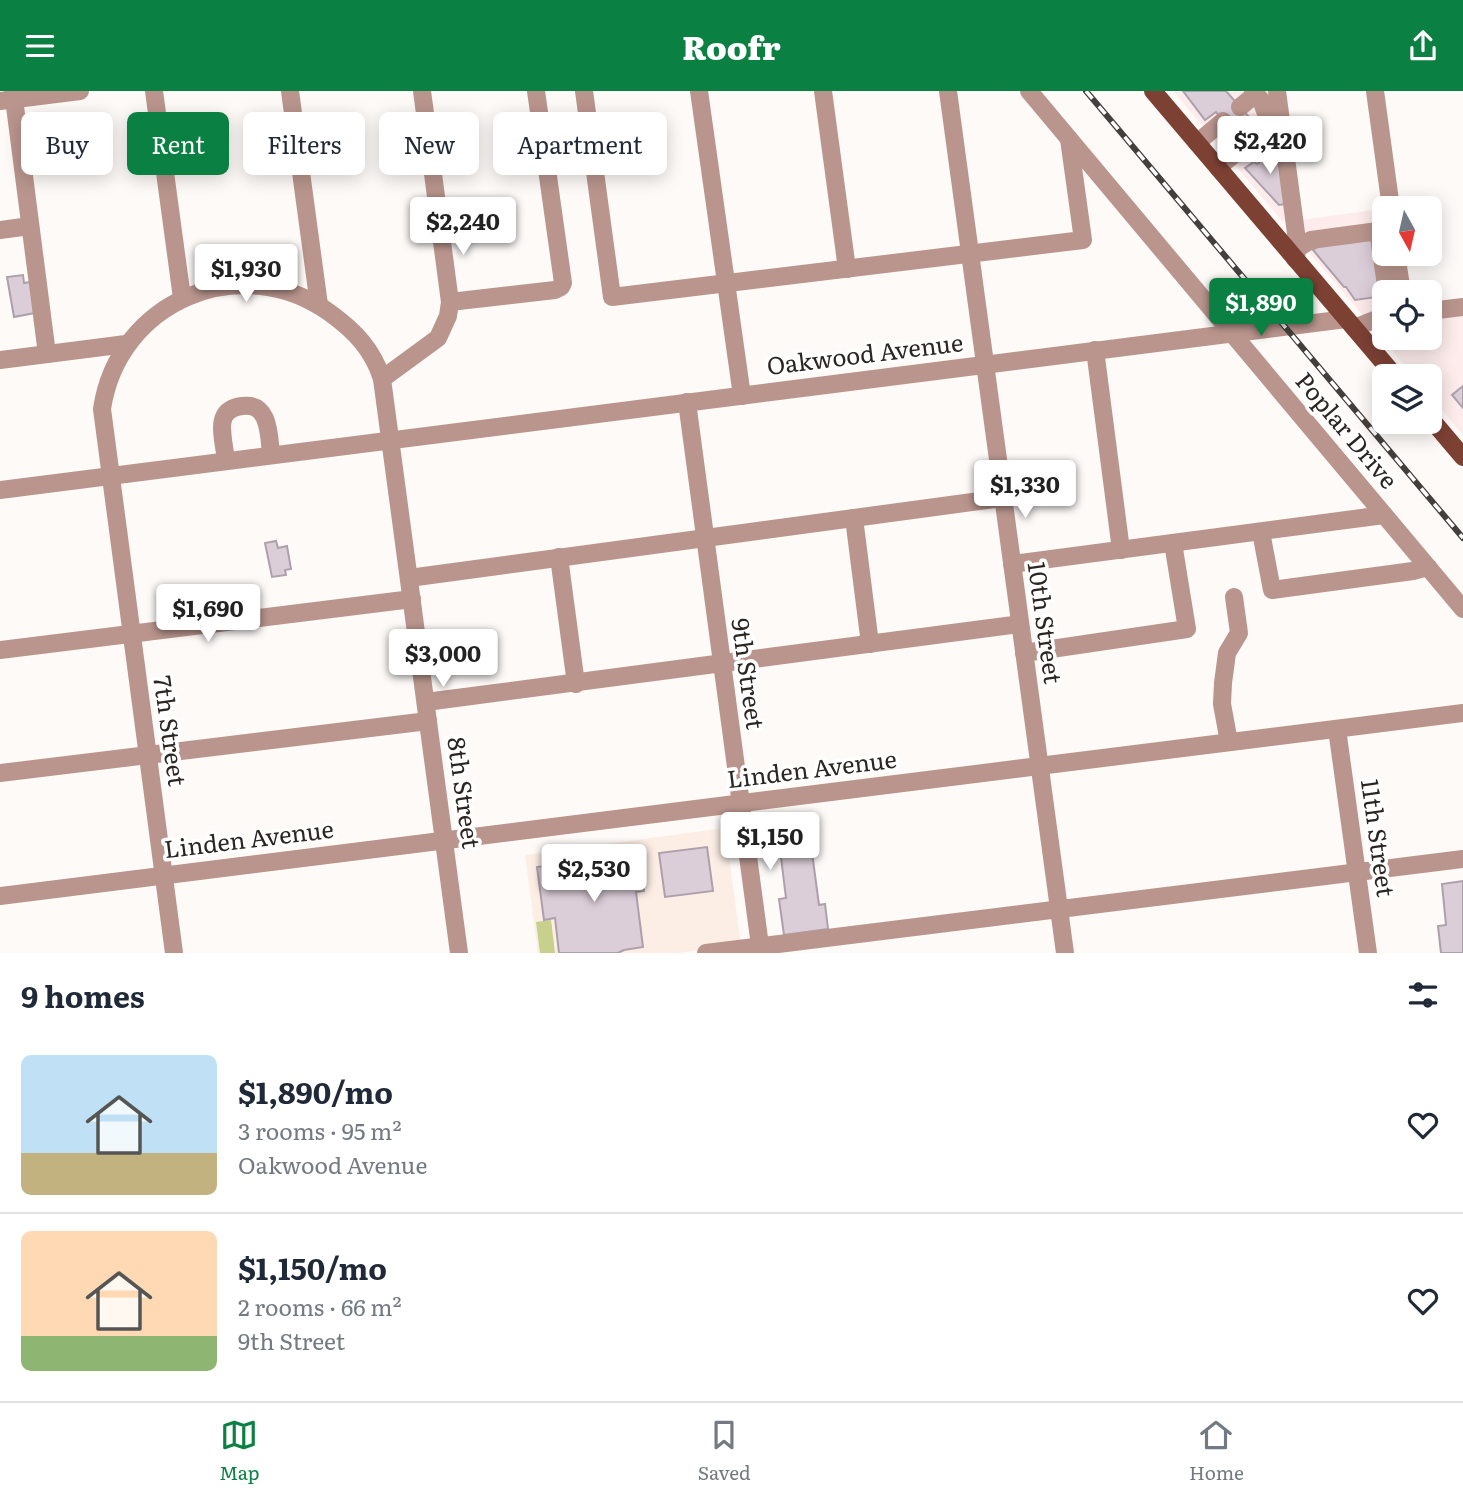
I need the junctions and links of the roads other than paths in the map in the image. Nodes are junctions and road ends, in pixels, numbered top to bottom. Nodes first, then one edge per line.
1 (80, 91) edge
2 (154, 91) edge
3 (290, 91) edge
4 (422, 91) edge
5 (537, 91) edge
6 (584, 91) edge
7 (699, 91) edge
8 (823, 91) edge
9 (948, 91) edge
10 (1029, 91) edge
11 (1153, 91) edge
12 (1277, 91) edge
13 (1375, 91) edge
14 (1255, 92) edge
15 (9, 97) edge
16 (1240, 107) dead end
17 (1223, 121) dead end
18 (1069, 139) junction
19 (1197, 143) junction
20 (1217, 168) junction
21 (1389, 196) edge
22 (30, 226) junction
23 (0, 230) edge
24 (1297, 253) junction
25 (969, 254) junction
26 (847, 269) junction
27 (1385, 280) edge
28 (726, 283) junction
29 (182, 298) junction
30 (450, 302) junction
31 (319, 305) junction
32 (1463, 307) edge
33 (1442, 310) edge
34 (1372, 319) edge
35 (1350, 324) junction
36 (1232, 334) junction
37 (126, 344) junction
38 (1096, 351) junction
39 (47, 354) junction
40 (0, 360) edge
41 (1385, 364) edge
42 (985, 365) junction
43 (382, 379) junction
44 (741, 395) junction
45 (687, 402) junction
46 (1442, 432) edge
47 (390, 435) junction
48 (271, 455) junction
49 (1463, 457) edge
50 (226, 460) junction
51 (110, 476) junction
52 (0, 490) edge
53 (1002, 498) junction
54 (1384, 516) junction
55 (854, 518) junction
56 (1261, 532) junction
57 (705, 538) junction
58 (1173, 543) junction
59 (1121, 550) junction
60 (559, 557) junction
61 (1012, 564) junction
62 (1427, 567) junction
63 (409, 577) junction
64 (1234, 597) dead end
65 (412, 599) junction
66 (1463, 609) edge
67 (1020, 624) junction
68 (131, 635) junction
69 (870, 644) junction
70 (0, 650) edge
71 (1024, 653) junction
72 (721, 664) junction
73 (576, 684) junction
74 (426, 702) junction
75 (1463, 713) edge
76 (428, 721) junction
77 (1338, 729) junction
78 (1228, 742) junction
79 (147, 755) junction
80 (1040, 766) junction
81 (0, 773) edge
82 (741, 803) junction
83 (444, 840) junction
84 (1463, 859) edge
85 (1357, 873) junction
86 (164, 876) junction
87 (0, 896) edge
88 (1059, 909) junction
89 (761, 950) edge
90 (174, 953) edge
91 (459, 953) edge
92 (706, 953) edge
93 (1065, 953) edge
94 (1368, 953) edge

1 - 15 street
2 - 29 street
3 - 31 street
4 - 30 street
5 - 30 street
6 - 28 street
7 - 28 street
8 - 26 street
9 - 25 street, 10th Street
10 - 18 street, Poplar Drive
11 - 19 main road
12 - 24 street
13 - 21 street
14 - 16 street
14 - 20 street
15 - 22 street
17 - 19 street
18 - 25 street
18 - 36 street, Poplar Drive
19 - 20 main road
20 - 24 main road
22 - 23 street
22 - 39 street
24 - 27 street
24 - 35 main road
25 - 26 street
25 - 42 street, 10th Street
26 - 28 street
28 - 44 street
29 - 31 street, 8th Street
29 - 37 street, 7th Street
30 - 43 street
31 - 43 street, 8th Street
32 - 33 street
34 - 35 street, Oakwood Avenue
35 - 36 street, Oakwood Avenue
35 - 41 main road
36 - 38 street, Oakwood Avenue
36 - 54 street, Poplar Drive
37 - 39 street
37 - 51 street, 7th Street
38 - 42 street, Oakwood Avenue
38 - 59 street
39 - 40 street
42 - 44 street, Oakwood Avenue
42 - 53 street, 10th Street
43 - 47 street, 8th Street
44 - 45 street, Oakwood Avenue
45 - 47 street, Oakwood Avenue
45 - 57 street, 9th Street
46 - 49 main road
47 - 48 street, Oakwood Avenue
47 - 63 street, 8th Street
48 - 50 street
48 - 50 street
50 - 51 street
51 - 52 street
51 - 68 street, 7th Street
53 - 55 street
53 - 61 street, 10th Street
54 - 56 street
54 - 62 street, Poplar Drive
55 - 57 street
55 - 69 street
56 - 58 street
56 - 62 street
57 - 60 street
57 - 72 street, 9th Street
58 - 59 street
58 - 71 street
59 - 61 street
60 - 63 street
60 - 73 street
61 - 67 street, 10th Street
62 - 66 street, Poplar Drive
63 - 65 street, 8th Street
64 - 78 street
65 - 68 street
65 - 74 street, 8th Street
67 - 69 street
67 - 71 street, 10th Street
68 - 70 street
68 - 79 street, 7th Street
69 - 72 street
71 - 80 street, 10th Street
72 - 73 street
72 - 82 street, 9th Street
73 - 74 street
74 - 76 street, 8th Street
75 - 77 street, Linden Avenue
76 - 79 street
76 - 83 street, 8th Street
77 - 78 street, Linden Avenue
77 - 85 street, 11th Street
78 - 80 street, Linden Avenue
79 - 81 street
79 - 86 street, 7th Street
80 - 82 street, Linden Avenue
80 - 88 street, 10th Street
82 - 83 street, Linden Avenue
82 - 89 street, 9th Street
83 - 86 street, Linden Avenue
83 - 91 street, 8th Street
84 - 85 street
85 - 88 street
85 - 94 street, 11th Street
86 - 87 street, Linden Avenue
86 - 90 street, 7th Street
88 - 89 street
88 - 93 street, 10th Street
89 - 92 street

